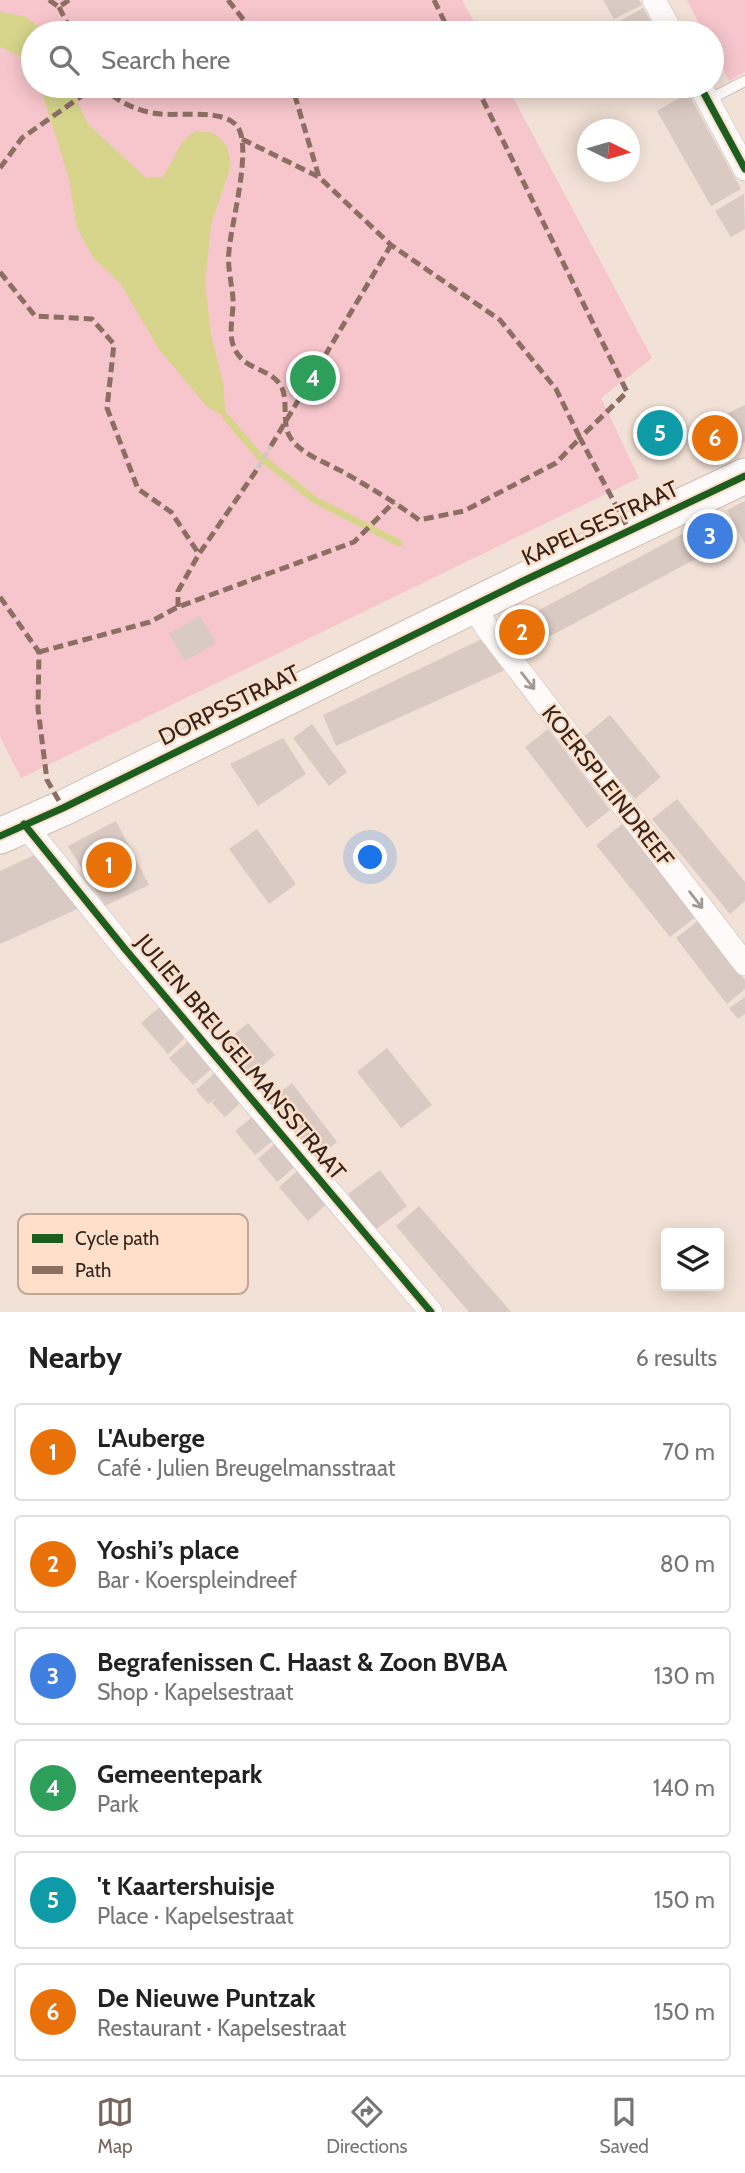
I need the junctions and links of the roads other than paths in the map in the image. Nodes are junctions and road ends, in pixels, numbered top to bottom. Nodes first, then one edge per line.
1 (654, 0) edge
2 (665, 21) edge
3 (745, 81) edge
4 (724, 87) edge
5 (707, 98) edge
6 (745, 169) edge
7 (745, 476) edge
8 (473, 606) junction
9 (12, 830) edge
10 (745, 964) edge
11 (431, 1312) edge

1 - 2 street
3 - 4 lane
5 - 6 street
7 - 8 main road, KAPELSESTRAAT
8 - 9 main road, DORPSSTRAAT
8 -> 10 street, KOERSPLEINDREEF
9 - 11 street, JULIEN BREUGELMANSSTRAAT

